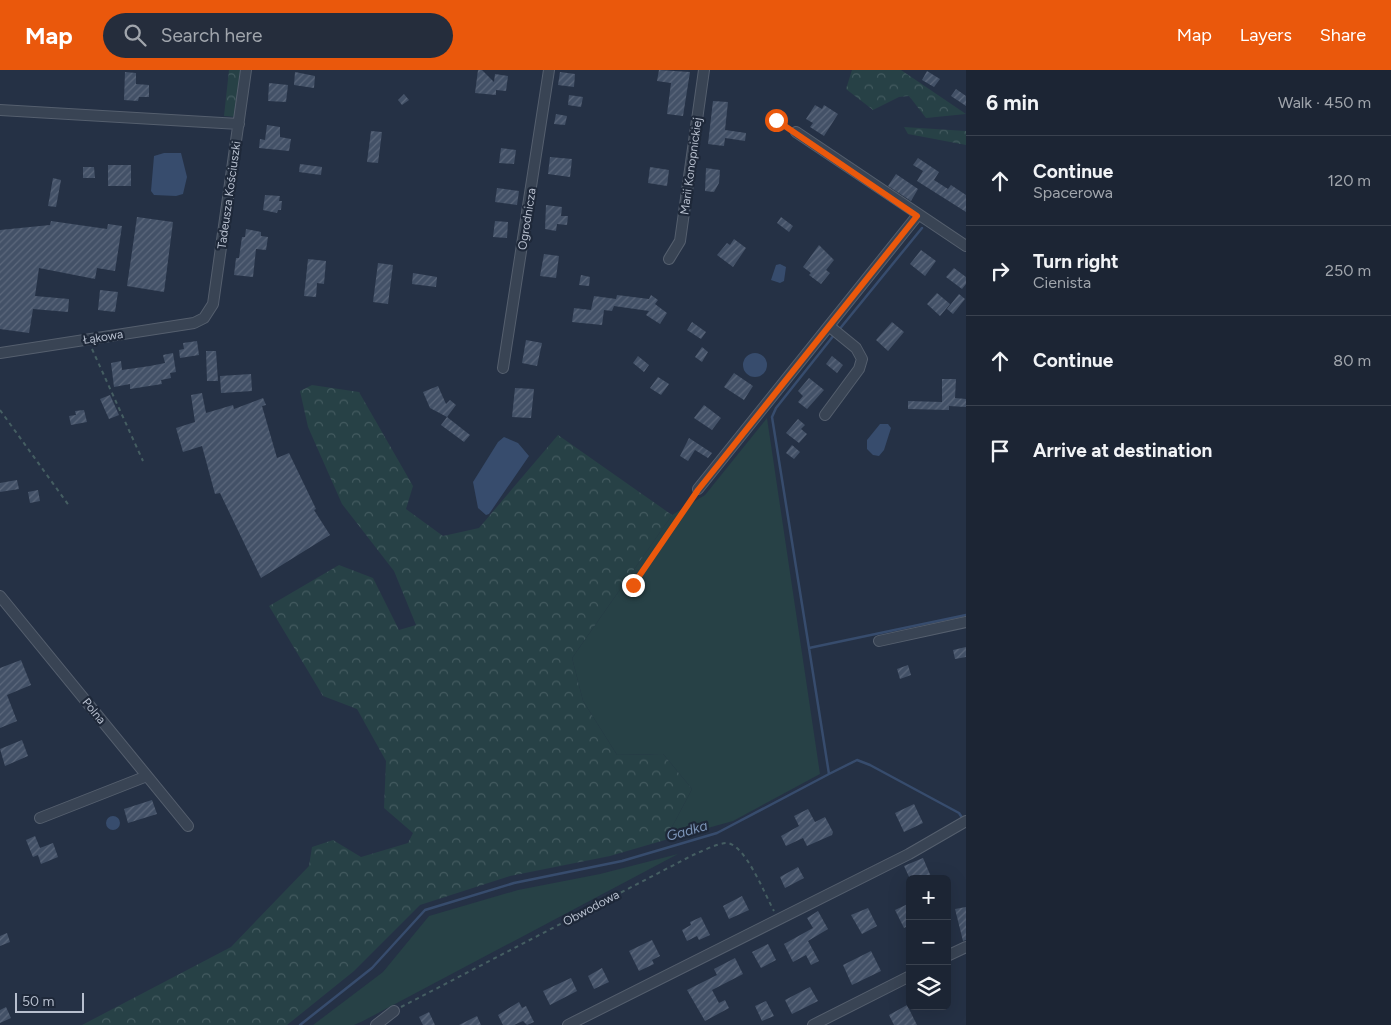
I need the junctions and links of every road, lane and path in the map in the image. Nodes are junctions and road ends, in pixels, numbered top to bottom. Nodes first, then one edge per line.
1 (246, 70) edge
2 (549, 70) edge
3 (704, 70) edge
4 (0, 110) edge
5 (776, 120) dead end
6 (239, 124) junction
7 (796, 132) joint
8 (917, 216) junction
9 (966, 246) edge
10 (669, 259) dead end
11 (204, 318) joint
12 (829, 326) junction
13 (88, 340) junction
14 (0, 353) edge
15 (503, 368) dead end
16 (0, 410) edge
17 (825, 415) dead end
18 (143, 461) dead end
19 (698, 490) joint
20 (70, 507) dead end
21 (633, 585) dead end
22 (0, 596) edge
23 (966, 622) edge
24 (879, 641) dead end
25 (147, 776) junction
26 (40, 818) dead end
27 (963, 823) edge
28 (188, 826) dead end
29 (778, 920) junction
30 (966, 947) edge
31 (951, 954) edge
32 (906, 978) edge
33 (394, 1011) joint
34 (376, 1025) edge
35 (568, 1025) edge
36 (813, 1025) edge

1 - 6 street, Tadeusza Kościuszki
2 - 15 street, Ogrodnicza
3 - 10 street, Marii Konopnickiej
4 - 6 street
5 - 7 path
6 - 11 street, Tadeusza Kościuszki
7 - 8 street
8 - 9 street
8 - 12 street
11 - 13 street, Łąkowa
12 - 17 street
12 - 19 street
13 - 14 street, Łąkowa
13 - 18 path
16 - 20 path
19 - 21 path
22 - 25 street, Polna
23 - 24 street
25 - 26 street
25 - 28 street, Polna
27 - 29 street
29 - 33 path, Obwodowa
29 - 35 street
30 - 31 street
32 - 36 street
33 - 34 street

